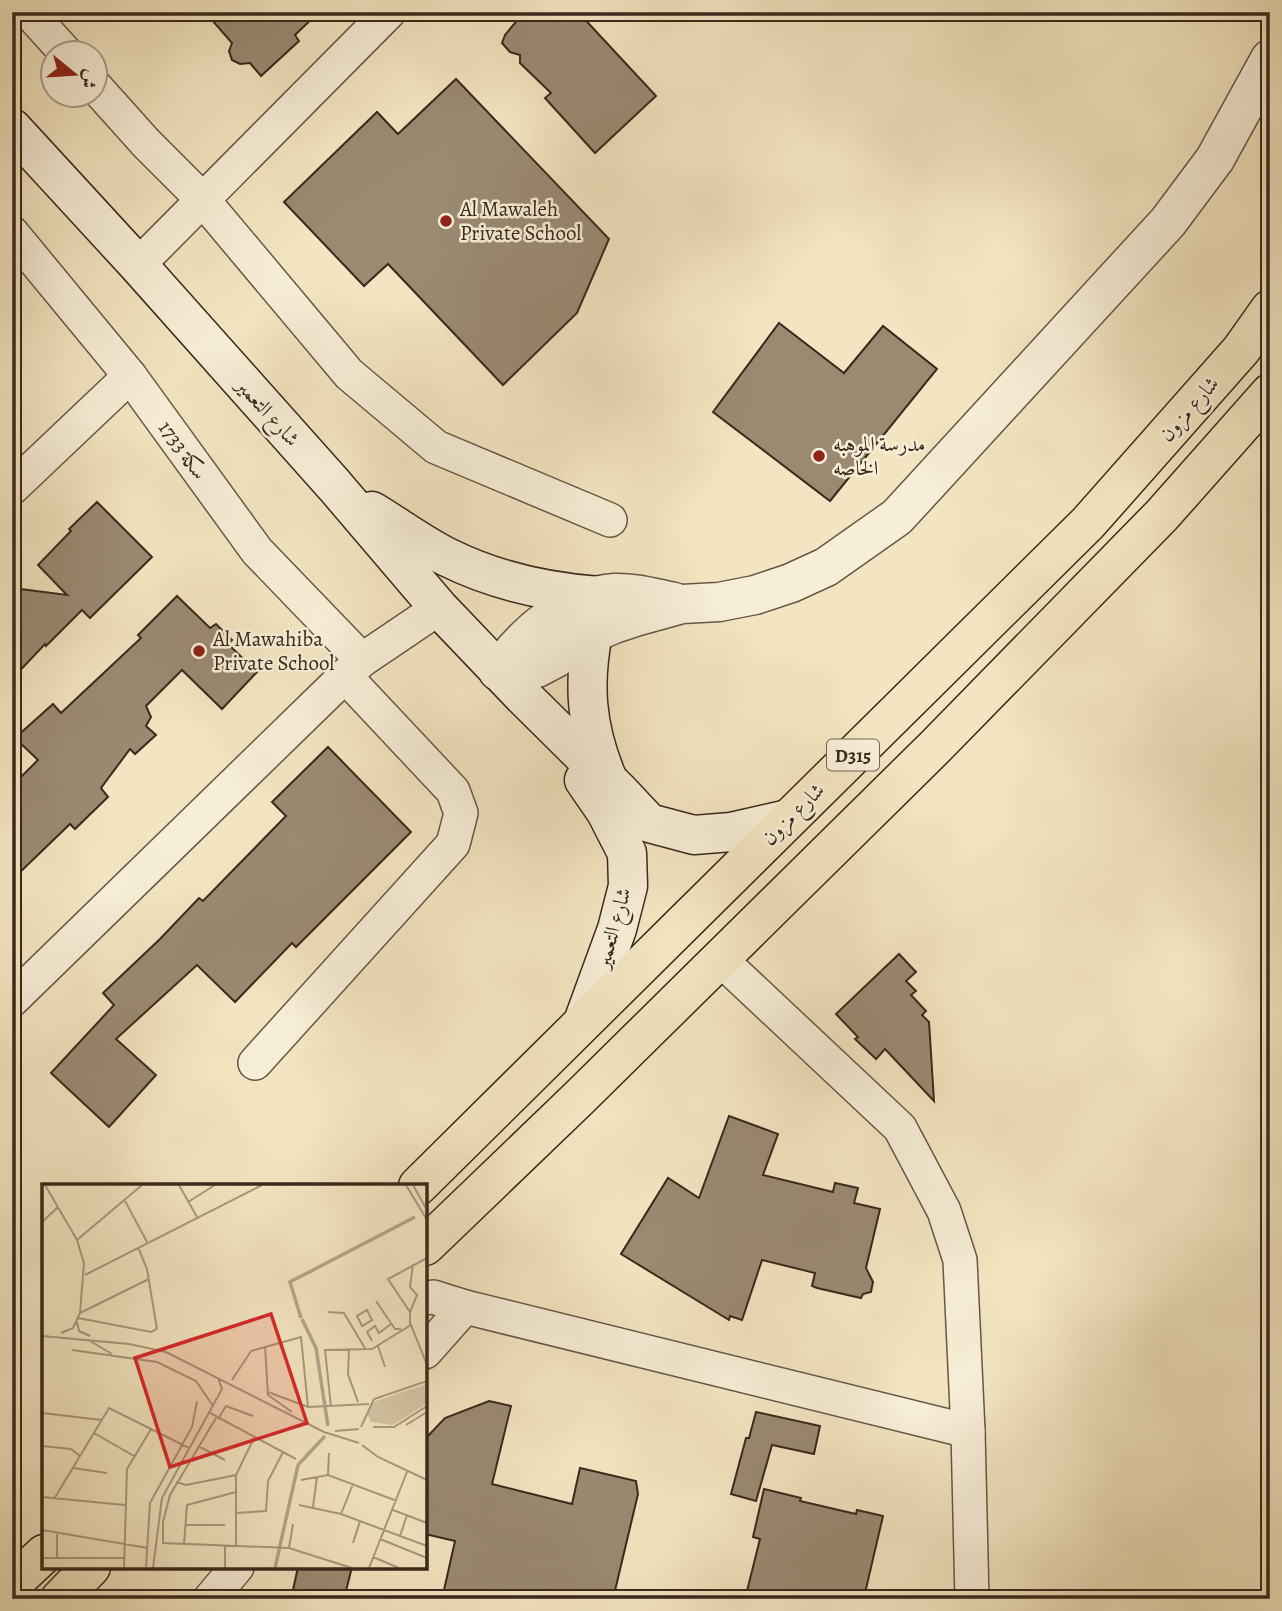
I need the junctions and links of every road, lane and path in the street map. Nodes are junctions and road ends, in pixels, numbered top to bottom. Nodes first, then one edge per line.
1 (29, 12) edge
2 (389, 12) edge
3 (52, 38) edge
4 (1270, 59) edge
5 (108, 101) edge
6 (12, 128) edge
7 (203, 200) junction
8 (12, 233) edge
9 (138, 265) junction
10 (1270, 309) edge
11 (130, 376) junction
12 (1270, 393) edge
13 (335, 486) junction
14 (12, 488) edge
15 (610, 520) dead end
16 (599, 596) junction
17 (682, 604) junction
18 (439, 608) junction
19 (593, 633) junction
20 (353, 668) junction
21 (510, 684) junction
22 (608, 780) junction
23 (788, 819) junction
24 (720, 959) junction
25 (13, 998) edge
26 (583, 1022) junction
27 (255, 1063) dead end
28 (420, 1184) edge
29 (427, 1244) edge
30 (427, 1298) edge
31 (465, 1307) junction
32 (427, 1350) edge
33 (968, 1432) junction
34 (42, 1556) edge
35 (89, 1569) edge
36 (235, 1569) edge
37 (12, 1584) edge
38 (60, 1599) edge
39 (210, 1599) edge
40 (972, 1599) edge

1 - 3 street
2 - 7 street
4 - 17 main road
5 - 7 street
6 - 9 main road, شارع التعمير
7 - 9 street
7 - 15 street
8 - 11 street, سكة 1733
9 - 13 main road, شارع التعمير
10 - 23 main road, شارع مزون / D315
11 - 14 street
11 - 20 street, سكة 1733
12 - 24 main road, D315
13 - 16 main road
13 - 18 main road, شارع التعمير
16 - 17 main road
16 - 21 main road
17 - 19 main road
18 - 20 street
18 - 21 main road, شارع التعمير
19 - 21 main road
19 - 22 main road
20 - 25 street
20 - 27 street, سكة 1733
21 - 22 main road, شارع التعمير
21 - 26 main road, شارع التعمير
22 - 23 main road, شارع التعمير
23 - 26 main road, شارع مزون / D315
24 - 29 main road, D315
24 - 33 street
26 - 28 main road, شارع مزون / D315
30 - 31 street
31 - 32 street
31 - 33 street
33 - 40 street
34 - 37 main road
35 - 38 main road
36 - 39 street

